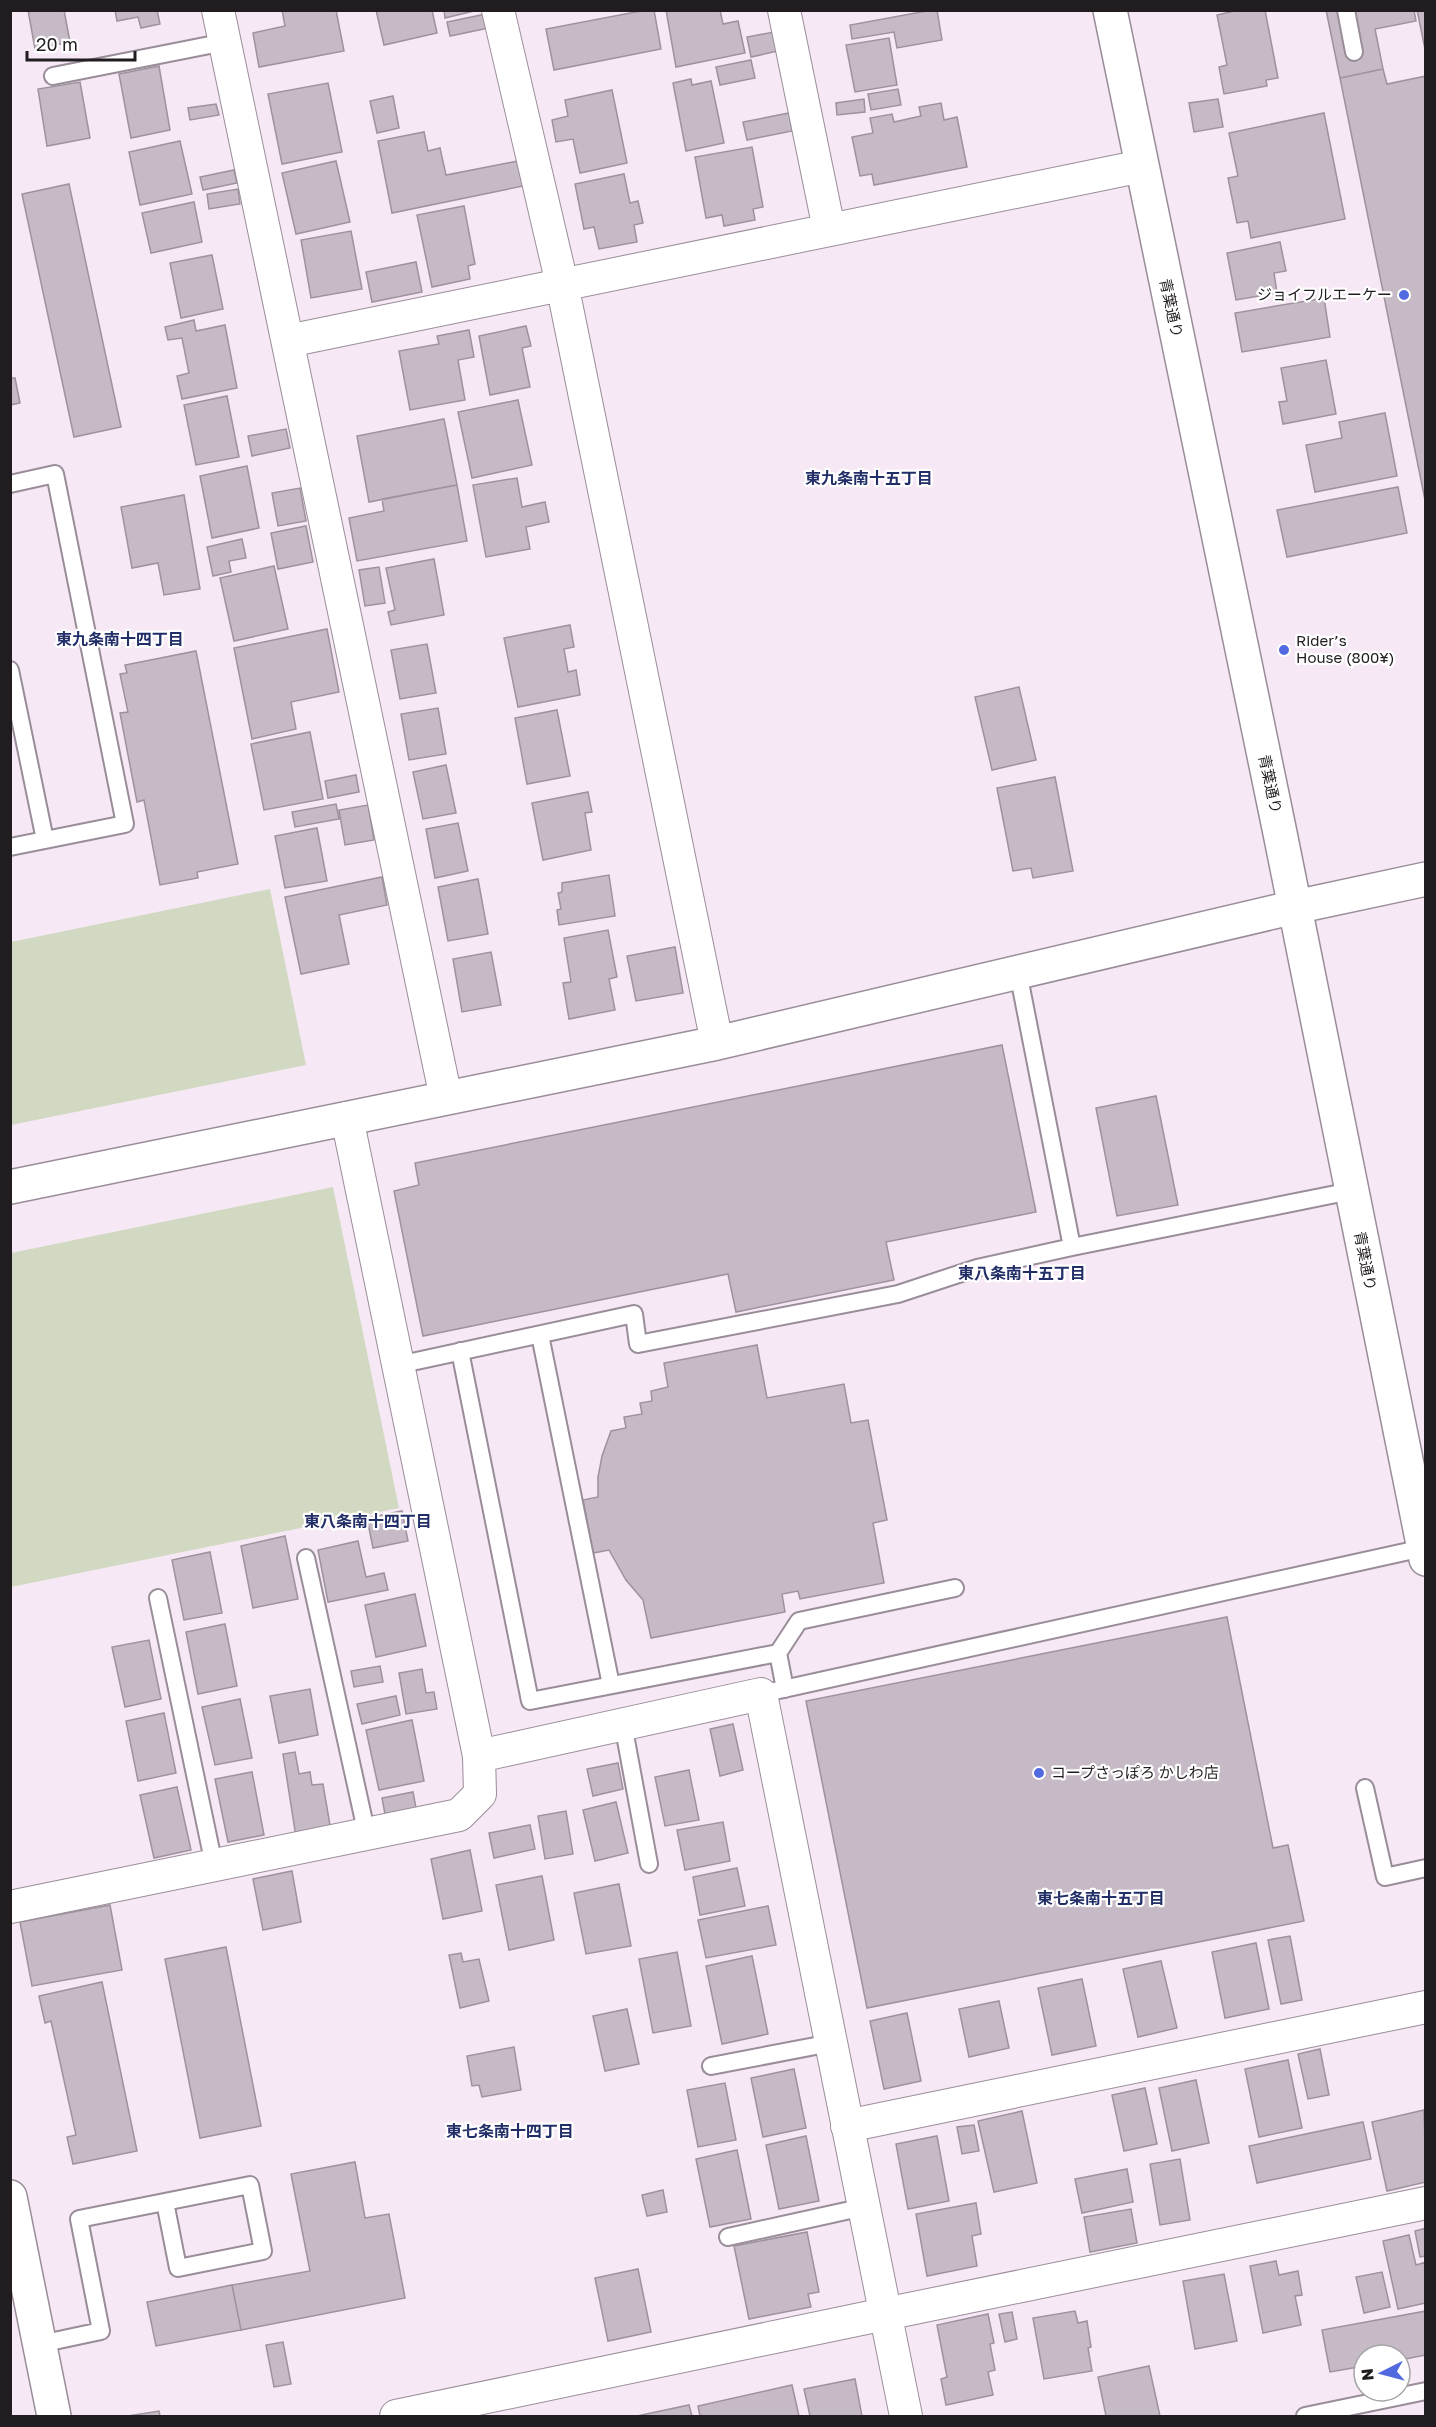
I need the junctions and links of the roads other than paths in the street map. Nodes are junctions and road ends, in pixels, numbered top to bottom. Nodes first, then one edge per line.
1 (218, 10) edge
2 (498, 10) edge
3 (784, 10) edge
4 (1110, 10) edge
5 (1346, 10) edge
6 (225, 42) junction
7 (1354, 52) dead end
8 (53, 76) dead end
9 (1142, 166) junction
10 (829, 229) junction
11 (562, 284) junction
12 (288, 341) junction
13 (10, 484) edge
14 (10, 670) edge
15 (45, 840) junction
16 (10, 847) edge
17 (1425, 879) edge
18 (1295, 907) junction
19 (1018, 972) junction
20 (717, 1043) junction
21 (446, 1098) junction
22 (347, 1118) junction
23 (10, 1187) edge
24 (1351, 1191) junction
25 (1072, 1246) junction
26 (540, 1335) junction
27 (460, 1352) junction
28 (398, 1365) junction
29 (1424, 1553) edge
30 (306, 1558) dead end
31 (955, 1588) dead end
32 (158, 1598) dead end
33 (778, 1653) junction
34 (611, 1685) junction
35 (773, 1692) junction
36 (623, 1724) junction
37 (479, 1756) junction
38 (1365, 1788) dead end
39 (367, 1834) junction
40 (649, 1864) dead end
41 (214, 1865) junction
42 (1425, 1868) edge
43 (10, 1907) edge
44 (1425, 2007) edge
45 (831, 2043) junction
46 (711, 2066) dead end
47 (847, 2126) junction
48 (10, 2197) edge
49 (165, 2202) junction
50 (1425, 2203) edge
51 (864, 2207) junction
52 (728, 2237) dead end
53 (16, 2253) edge
54 (885, 2314) junction
55 (40, 2344) junction
56 (1425, 2391) edge
57 (54, 2416) edge
58 (396, 2416) edge
59 (906, 2416) edge
60 (1305, 2416) edge

1 - 6 street
2 - 11 street
3 - 10 street
4 - 9 street, 青葉通り
5 - 7 lane
6 - 8 lane
6 - 12 street
9 - 10 street
9 - 18 street, 青葉通り
10 - 11 street
11 - 12 street
11 - 20 street
12 - 21 street
13 - 15 lane
14 - 15 lane
15 - 16 lane
17 - 18 street
18 - 19 street
18 - 24 street, 青葉通り
19 - 20 street
19 - 25 lane
20 - 21 street
21 - 22 street
22 - 23 street
22 - 28 street
24 - 25 lane
24 - 29 street, 青葉通り
25 - 26 lane
26 - 27 lane
26 - 34 lane
27 - 28 lane
27 - 34 lane
28 - 37 street
29 - 35 lane
30 - 39 lane
31 - 33 lane
32 - 41 lane
33 - 34 lane
33 - 35 lane
35 - 36 street
35 - 45 street
36 - 37 street
36 - 40 lane
37 - 39 street
38 - 42 lane
39 - 41 street
41 - 43 street
44 - 47 street
45 - 46 lane
45 - 47 street
47 - 51 street
48 - 53 street
49 - 49 lane
49 - 55 lane
50 - 54 street
51 - 52 lane
51 - 54 street
53 - 55 street
54 - 58 street
54 - 59 street
55 - 57 street
56 - 60 lane

